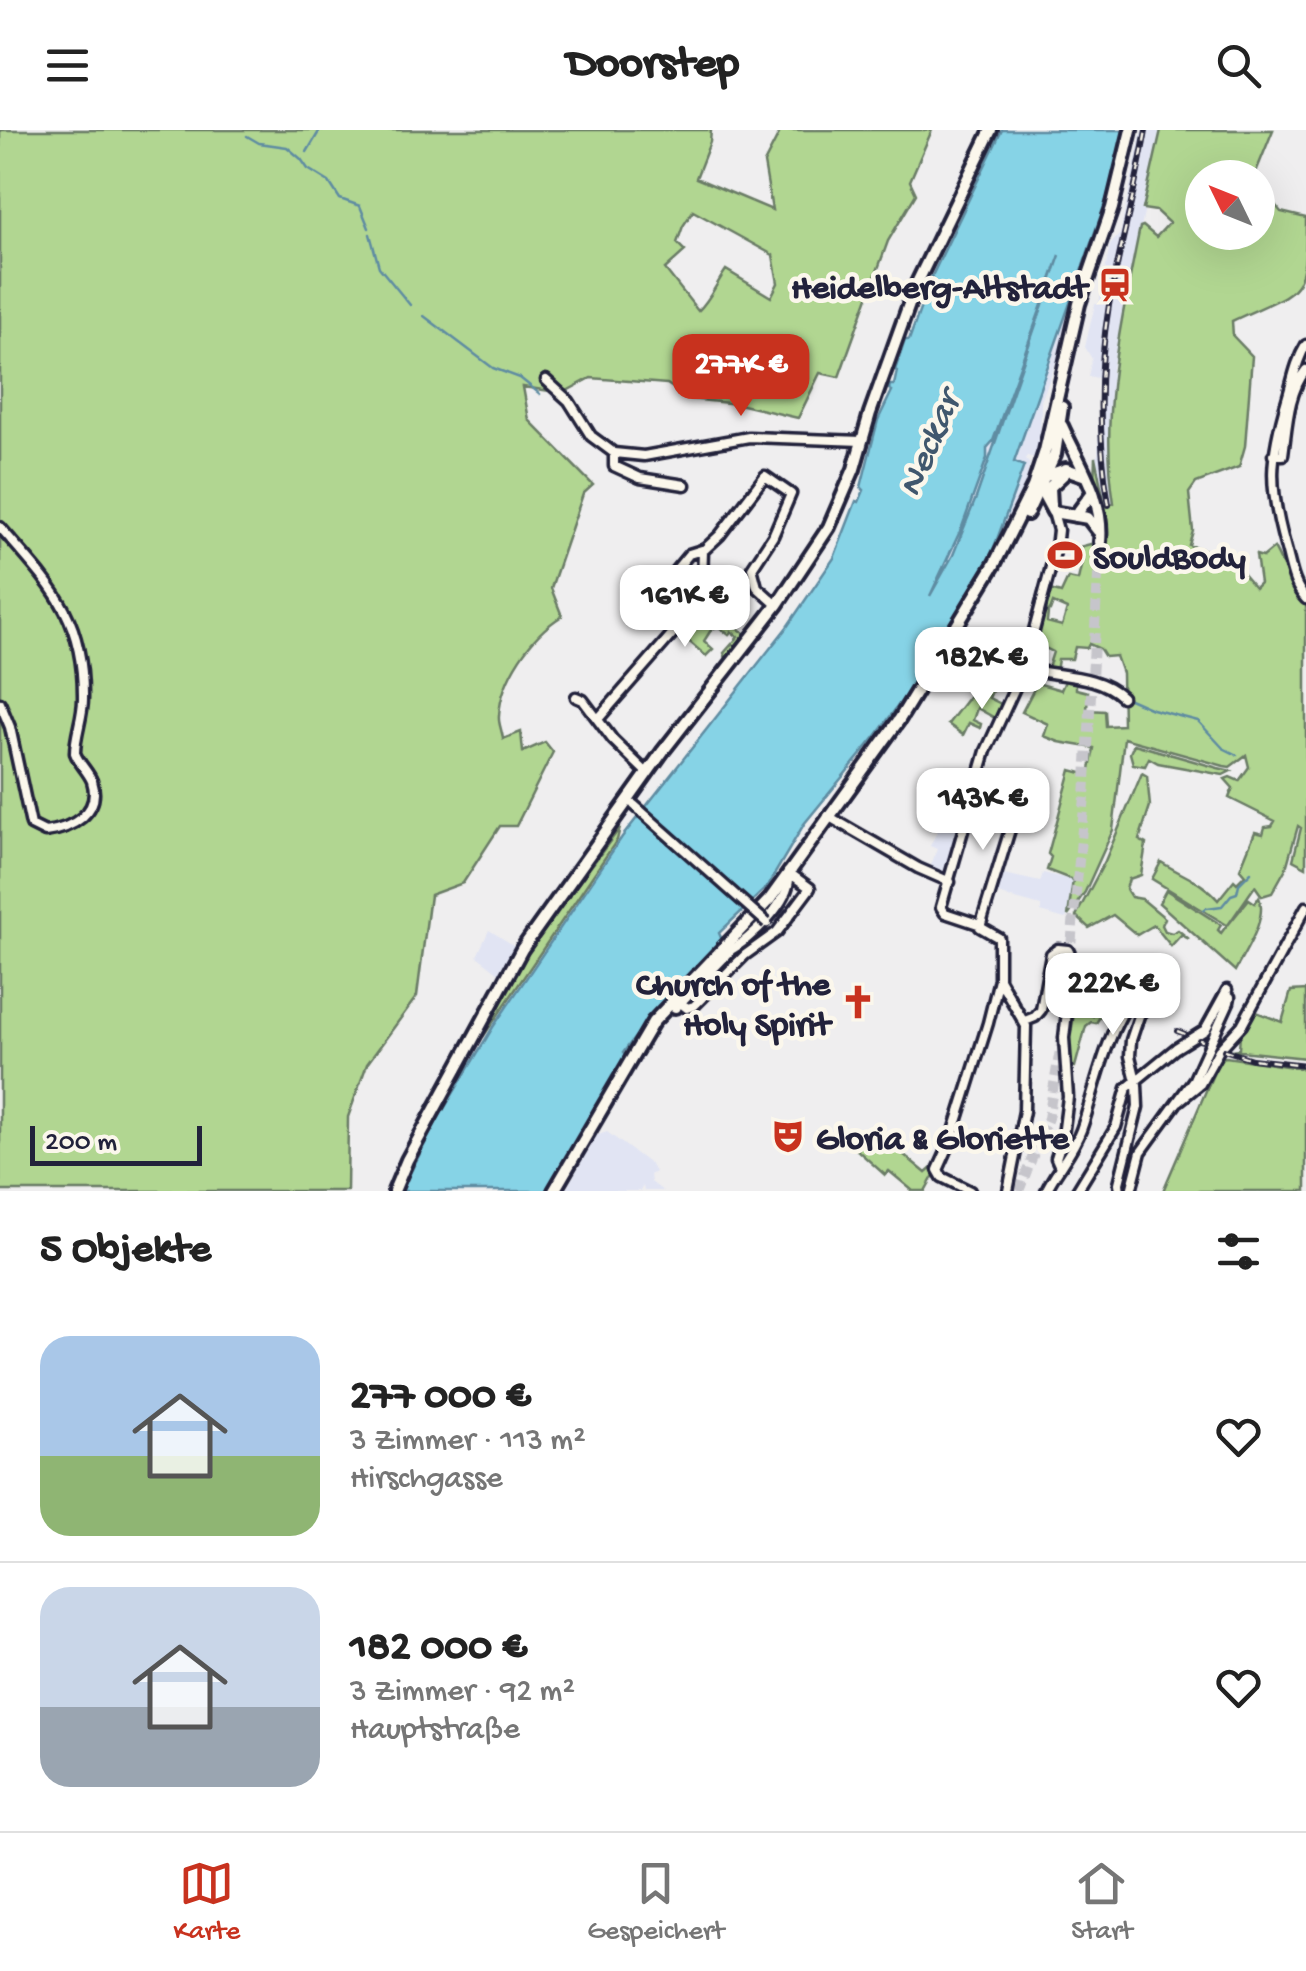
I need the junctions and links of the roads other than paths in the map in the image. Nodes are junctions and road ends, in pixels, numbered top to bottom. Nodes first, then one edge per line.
1 (990, 130) edge
2 (1131, 130) edge
3 (1094, 265) junction
4 (1306, 345) edge
5 (1306, 370) edge
6 (546, 380) dead end
7 (1060, 421) junction
8 (862, 441) junction
9 (614, 454) junction
10 (1273, 455) junction
11 (1070, 469) junction
12 (1087, 476) junction
13 (1039, 482) junction
14 (685, 484) dead end
15 (1093, 492) junction
16 (1053, 512) junction
17 (1075, 516) junction
18 (1023, 522) junction
19 (0, 527) edge
20 (702, 550) junction
21 (994, 565) junction
22 (1306, 600) edge
23 (650, 601) dead end
24 (777, 605) junction
25 (1024, 668) junction
26 (576, 697) dead end
27 (1122, 697) dead end
28 (0, 702) edge
29 (599, 718) junction
30 (647, 773) junction
31 (839, 801) junction
32 (632, 804) junction
33 (970, 809) junction
34 (828, 816) junction
35 (848, 828) junction
36 (788, 872) junction
37 (949, 887) junction
38 (1306, 907) edge
39 (751, 921) junction
40 (981, 926) junction
41 (772, 927) junction
42 (729, 951) junction
43 (998, 982) junction
44 (677, 1000) junction
45 (1025, 1021) junction
46 (1136, 1080) junction
47 (1179, 1101) junction
48 (1060, 1167) junction
49 (394, 1191) edge
50 (554, 1191) edge
51 (970, 1191) edge
52 (1008, 1191) edge
53 (1046, 1191) edge
54 (1077, 1191) edge
55 (1120, 1191) edge
56 (1131, 1191) edge

1 - 8 main road
2 - 3 main road
3 - 7 main road
3 - 13 main road
4 - 10 street
5 - 10 street
6 - 9 street
7 - 12 main road
7 - 13 main road
8 - 9 street
8 - 24 main road
9 - 14 street
10 - 22 street
11 - 12 main road
11 - 13 main road
11 - 16 main road
12 - 15 main road
13 - 16 main road
13 - 18 main road
13 - 21 main road
15 - 17 main road
15 - 17 main road
16 - 17 main road
16 - 18 main road
16 - 25 street
18 - 21 main road
19 - 28 street
20 - 23 street
20 - 24 street
20 - 29 street
21 - 31 main road
24 - 30 main road
25 - 27 street
25 - 33 street
26 - 29 street
29 - 30 street
30 - 32 main road
31 - 34 main road
31 - 35 street
32 - 41 street, bridge
32 - 49 main road
33 - 37 street
33 - 40 street
34 - 35 street
34 - 36 main road
35 - 37 street
36 - 39 main road
36 - 41 street
36 - 42 street
37 - 40 street
38 - 47 street
39 - 42 main road
39 - 44 main road
40 - 43 street
41 - 44 street
42 - 44 main road
43 - 45 street
43 - 51 street
44 - 50 main road
45 - 48 street
45 - 52 street
46 - 47 street
46 - 48 street
46 - 54 street
46 - 55 street
47 - 56 street
48 - 53 street

